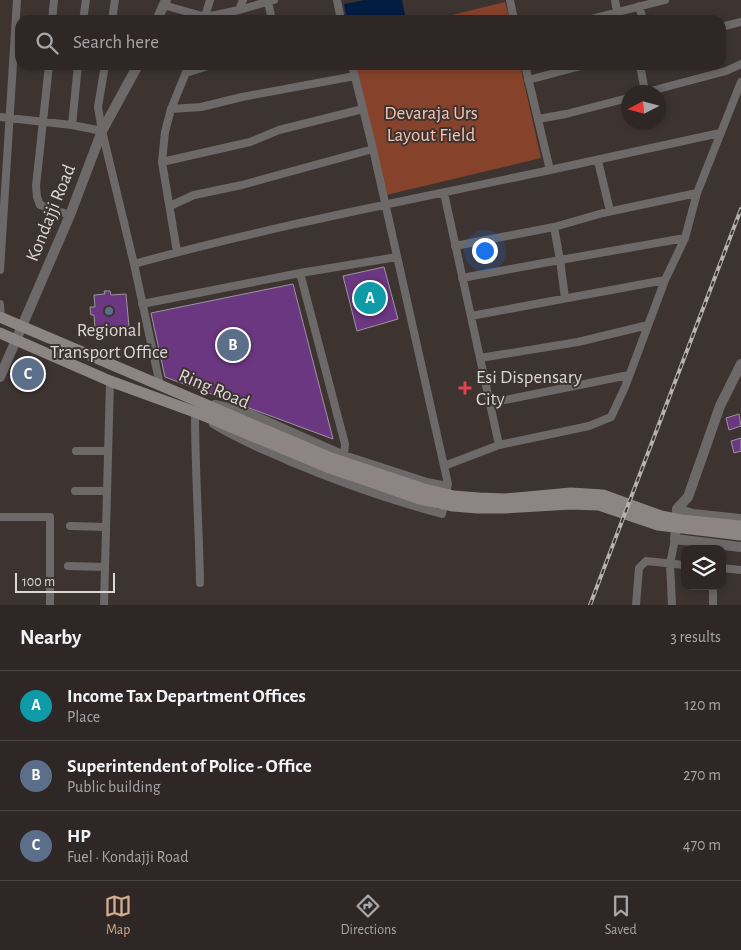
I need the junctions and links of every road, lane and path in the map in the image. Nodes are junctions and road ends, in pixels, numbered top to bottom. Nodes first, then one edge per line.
1 (17, 0) edge
2 (54, 0) edge
3 (86, 0) edge
4 (115, 0) edge
5 (210, 0) edge
6 (243, 0) edge
7 (337, 0) edge
8 (510, 0) edge
9 (614, 0) edge
10 (665, 0) edge
11 (271, 1) edge
12 (164, 3) edge
13 (640, 6) junction
14 (239, 10) junction
15 (617, 12) junction
16 (15, 15) edge
17 (52, 15) edge
18 (84, 15) edge
19 (113, 15) edge
20 (159, 15) edge
21 (197, 15) edge
22 (206, 15) edge
23 (218, 15) edge
24 (272, 15) edge
25 (340, 15) edge
26 (513, 15) edge
27 (606, 15) edge
28 (642, 15) edge
29 (15, 18) edge
30 (741, 22) edge
31 (726, 26) edge
32 (741, 64) edge
33 (48, 70) edge
34 (78, 70) edge
35 (104, 70) edge
36 (135, 70) edge
37 (187, 70) edge
38 (353, 70) edge
39 (526, 70) edge
40 (566, 70) edge
41 (641, 70) edge
42 (355, 76) junction
43 (528, 80) junction
44 (741, 82) edge
45 (644, 85) edge
46 (666, 87) edge
47 (621, 100) edge
48 (171, 109) junction
49 (363, 109) junction
50 (4, 117) edge
51 (538, 119) junction
52 (43, 122) junction
53 (72, 125) junction
54 (102, 131) junction
55 (720, 133) junction
56 (373, 149) junction
57 (598, 161) junction
58 (162, 162) junction
59 (550, 170) junction
60 (444, 193) junction
61 (697, 193) junction
62 (386, 205) junction
63 (170, 206) junction
64 (610, 211) junction
65 (70, 215) junction
66 (554, 227) junction
67 (685, 238) junction
68 (455, 246) junction
69 (177, 252) junction
70 (398, 257) junction
71 (560, 260) junction
72 (134, 264) junction
73 (0, 270) edge
74 (300, 273) junction
75 (462, 278) junction
76 (665, 280) junction
77 (565, 298) junction
78 (0, 304) edge
79 (142, 304) junction
80 (471, 316) junction
81 (1, 318) edge
82 (648, 325) junction
83 (23, 326) junction
84 (0, 333) edge
85 (16, 340) junction
86 (480, 358) junction
87 (741, 364) edge
88 (629, 375) junction
89 (0, 377) edge
90 (110, 381) junction
91 (160, 385) junction
92 (490, 403) junction
93 (195, 406) junction
94 (499, 445) junction
95 (108, 450) junction
96 (76, 451) dead end
97 (344, 455) junction
98 (329, 463) junction
99 (444, 466) junction
100 (447, 486) junction
101 (75, 491) dead end
102 (107, 491) junction
103 (677, 509) junction
104 (0, 517) edge
105 (741, 519) edge
106 (70, 526) dead end
107 (741, 526) edge
108 (106, 527) junction
109 (741, 535) edge
110 (675, 539) junction
111 (741, 547) edge
112 (670, 564) junction
113 (681, 565) edge
114 (68, 566) dead end
115 (105, 567) junction
116 (726, 568) edge
117 (741, 570) edge
118 (200, 583) dead end
119 (713, 590) edge
120 (50, 605) edge
121 (104, 605) edge
122 (636, 605) edge
123 (672, 605) edge
124 (713, 605) edge

1 - 16 street
2 - 17 street
3 - 18 street
4 - 19 street
5 - 22 street
6 - 14 street
7 - 25 street
8 - 26 street
9 - 15 street
10 - 13 street
11 - 14 street
11 - 24 street
12 - 20 street
12 - 21 street
13 - 15 street
13 - 28 street
14 - 23 street
15 - 27 street
29 - 50 street
30 - 31 street
32 - 46 street
33 - 52 street
34 - 53 street
35 - 54 street
36 - 54 street, Kondajji Road
37 - 48 street
38 - 42 street
39 - 43 street
40 - 43 street
41 - 45 street
42 - 48 street
42 - 49 street
43 - 51 street
44 - 55 street
47 - 51 street
48 - 58 street
49 - 56 street
49 - 58 street
50 - 52 street
50 - 73 street
51 - 59 street
52 - 53 street
52 - 65 street
53 - 54 street
54 - 65 street, Kondajji Road
54 - 72 street
55 - 57 street
55 - 61 street
56 - 62 street
56 - 63 street
57 - 59 street
57 - 64 street
58 - 63 street
59 - 60 street
60 - 62 street
60 - 68 street
61 - 64 street
61 - 67 street
62 - 69 street
62 - 70 street
63 - 69 street
64 - 66 street
65 - 83 street, Kondajji Road
66 - 68 street
66 - 71 street
67 - 71 street
67 - 76 street
68 - 75 street
69 - 72 street
70 - 74 street
70 - 99 street
71 - 75 street
71 - 77 street
72 - 79 street
74 - 79 street
74 - 97 street
75 - 80 street
76 - 77 street
76 - 82 street
77 - 80 street
78 - 81 street
79 - 91 street
80 - 86 street
81 - 83 main road, Ring Road
82 - 86 street
82 - 88 street
83 - 85 street, Kondajji Road
83 - 91 main road, Ring Road
84 - 85 main road
85 - 89 street, Kondajji Road
85 - 90 main road
86 - 92 street
87 - 103 street
88 - 92 street
88 - 94 street
90 - 93 main road
90 - 95 street
91 - 93 main road, Ring Road
92 - 94 street
93 - 97 street
93 - 98 main road
93 - 100 street
93 - 118 street
94 - 99 street
95 - 96 street
95 - 102 street
97 - 100 street
98 - 107 main road
98 - 109 main road
99 - 100 street
101 - 102 street
102 - 108 street
103 - 105 street
103 - 110 street
104 - 120 street
106 - 108 street
108 - 115 street
110 - 111 street
110 - 112 street
112 - 113 street
112 - 122 street
112 - 123 street
114 - 115 street
115 - 121 street
116 - 117 street
119 - 124 street

